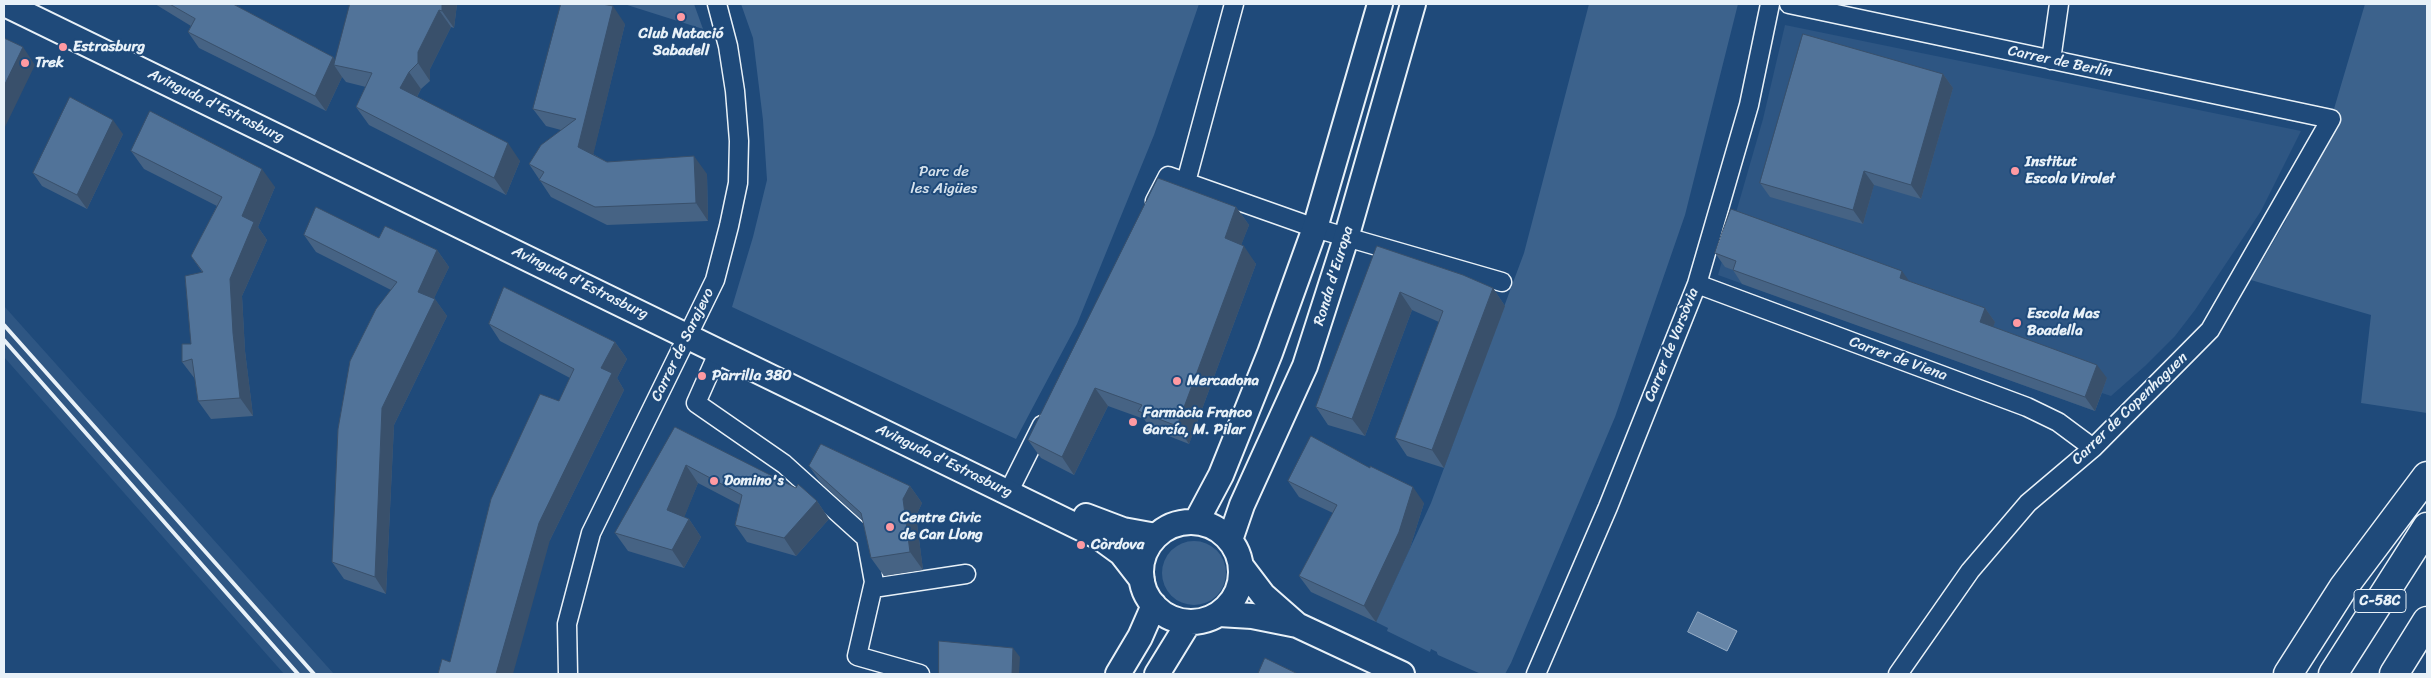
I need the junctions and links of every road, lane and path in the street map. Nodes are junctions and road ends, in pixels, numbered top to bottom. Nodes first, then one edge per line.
1 (5, 4) edge
2 (35, 4) edge
3 (716, 4) edge
4 (1234, 4) edge
5 (1380, 4) edge
6 (1413, 4) edge
7 (1770, 4) edge
8 (1788, 4) edge
9 (2059, 4) edge
10 (2051, 60) junction
11 (2331, 119) joint
12 (1186, 182) junction
13 (1146, 220) edge
14 (1315, 228) junction
15 (1346, 238) junction
16 (1502, 282) dead end
17 (1697, 284) junction
18 (691, 331) junction
19 (719, 351) junction
20 (1048, 412) edge
21 (2092, 448) junction
22 (2427, 476) edge
23 (1013, 483) junction
24 (1196, 522) junction
25 (2427, 528) edge
26 (1156, 536) junction
27 (1230, 540) junction
28 (1241, 566) junction
29 (966, 574) dead end
30 (1142, 580) junction
31 (872, 588) junction
32 (1154, 605) junction
33 (1219, 614) junction
34 (2427, 621) edge
35 (1189, 622) junction
36 (1297, 625) junction
37 (568, 674) edge
38 (920, 674) edge
39 (1118, 674) edge
40 (1157, 674) edge
41 (1402, 674) edge
42 (1536, 674) edge
43 (1898, 674) edge
44 (2288, 674) edge
45 (2333, 674) edge
46 (2394, 674) edge

1 - 18 main road, Avinguda d'Estrasburg
2 - 18 main road, Avinguda d'Estrasburg
3 - 18 street, Carrer de Sarajevo
4 - 12 street
5 - 14 main road
6 - 15 main road, Ronda d'Europa
7 - 17 street, Carrer de Varsòvia
8 - 10 street, Carrer de Berlín
9 - 10 street
10 - 11 street, Carrer de Berlín
11 - 21 street, Carrer de Copenhaguen
12 - 13 street
12 - 14 street
14 - 15 street
14 - 24 main road
15 - 16 street
15 - 27 main road, Ronda d'Europa
17 - 21 street, Carrer de Viena
17 - 42 street, Carrer de Varsòvia
18 - 19 main road, Avinguda d'Estrasburg
18 - 23 main road, Avinguda d'Estrasburg
18 - 37 street, Carrer de Sarajevo
19 - 30 main road, Avinguda d'Estrasburg
19 - 31 street
20 - 23 street
21 - 43 street, Carrer de Copenhaguen
22 - 44 highway
23 - 26 main road, Avinguda d'Estrasburg
24 - 26 main road
24 - 27 main road
25 - 45 highway, C-58C
26 - 30 main road
27 - 28 main road
28 - 33 main road
28 - 36 main road
29 - 31 street
30 - 32 main road
31 - 38 street
32 - 35 main road
32 - 39 main road
33 - 35 main road
33 - 36 main road
34 - 46 highway, C-58C
35 - 40 main road
36 - 41 main road

